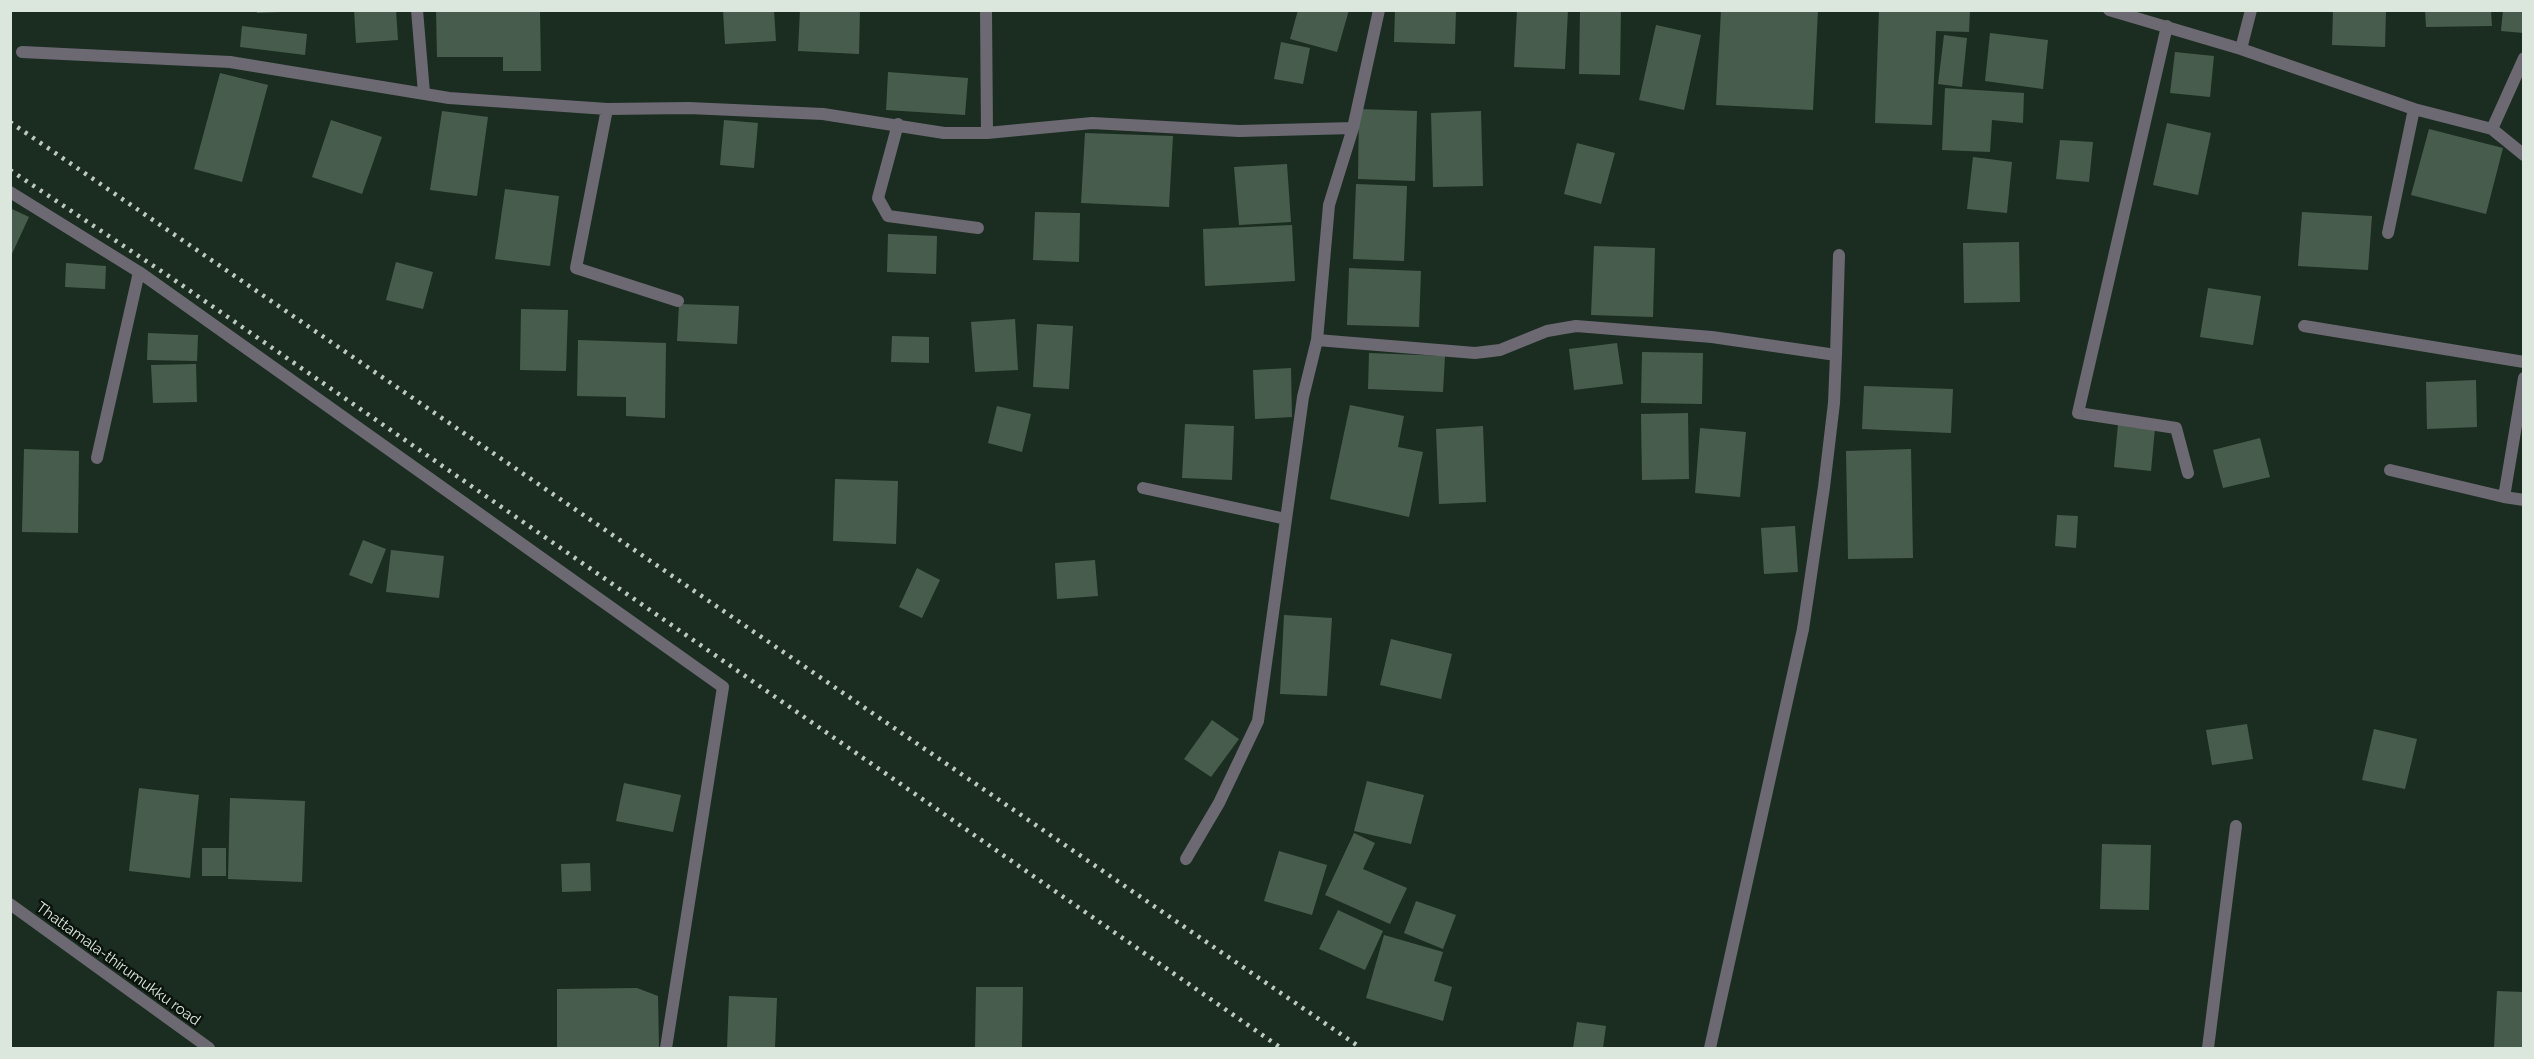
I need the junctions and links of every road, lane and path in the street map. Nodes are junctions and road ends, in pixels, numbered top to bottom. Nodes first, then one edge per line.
1 (417, 10) edge
2 (986, 10) edge
3 (1379, 10) edge
4 (2109, 10) edge
5 (2251, 10) edge
6 (2167, 26) junction
7 (2241, 49) junction
8 (22, 52) dead end
9 (2523, 58) edge
10 (424, 93) junction
11 (607, 109) junction
12 (2414, 109) junction
13 (898, 124) junction
14 (1353, 128) junction
15 (2492, 129) junction
16 (987, 133) junction
17 (2523, 155) edge
18 (10, 192) edge
19 (978, 228) dead end
20 (2388, 233) dead end
21 (1839, 255) dead end
22 (139, 272) junction
23 (678, 302) dead end
24 (2304, 326) dead end
25 (1317, 340) junction
26 (1836, 355) junction
27 (2523, 362) edge
28 (2523, 378) edge
29 (97, 458) dead end
30 (2390, 470) dead end
31 (2188, 472) dead end
32 (1143, 488) dead end
33 (2504, 497) junction
34 (2523, 500) edge
35 (1286, 519) junction
36 (2236, 826) dead end
37 (1186, 859) dead end
38 (10, 904) edge
39 (209, 1048) edge
40 (666, 1048) edge
41 (1710, 1048) edge
42 (2208, 1048) edge

1 - 10 street
2 - 16 street
3 - 14 street
4 - 6 street
5 - 7 street
6 - 7 street
6 - 31 street
7 - 12 street
8 - 10 street
9 - 15 street
10 - 11 street
11 - 13 street
11 - 23 street
12 - 15 street
12 - 20 street
13 - 16 street
13 - 19 street
14 - 16 street
14 - 25 street
15 - 17 street
18 - 22 street
21 - 26 street
22 - 29 street
22 - 40 street
24 - 27 street
25 - 26 street
25 - 35 street
26 - 41 street
28 - 33 street
30 - 33 street
32 - 35 street
33 - 34 street
35 - 37 street
36 - 42 street
38 - 39 street, Thattamala-thirumukku road

